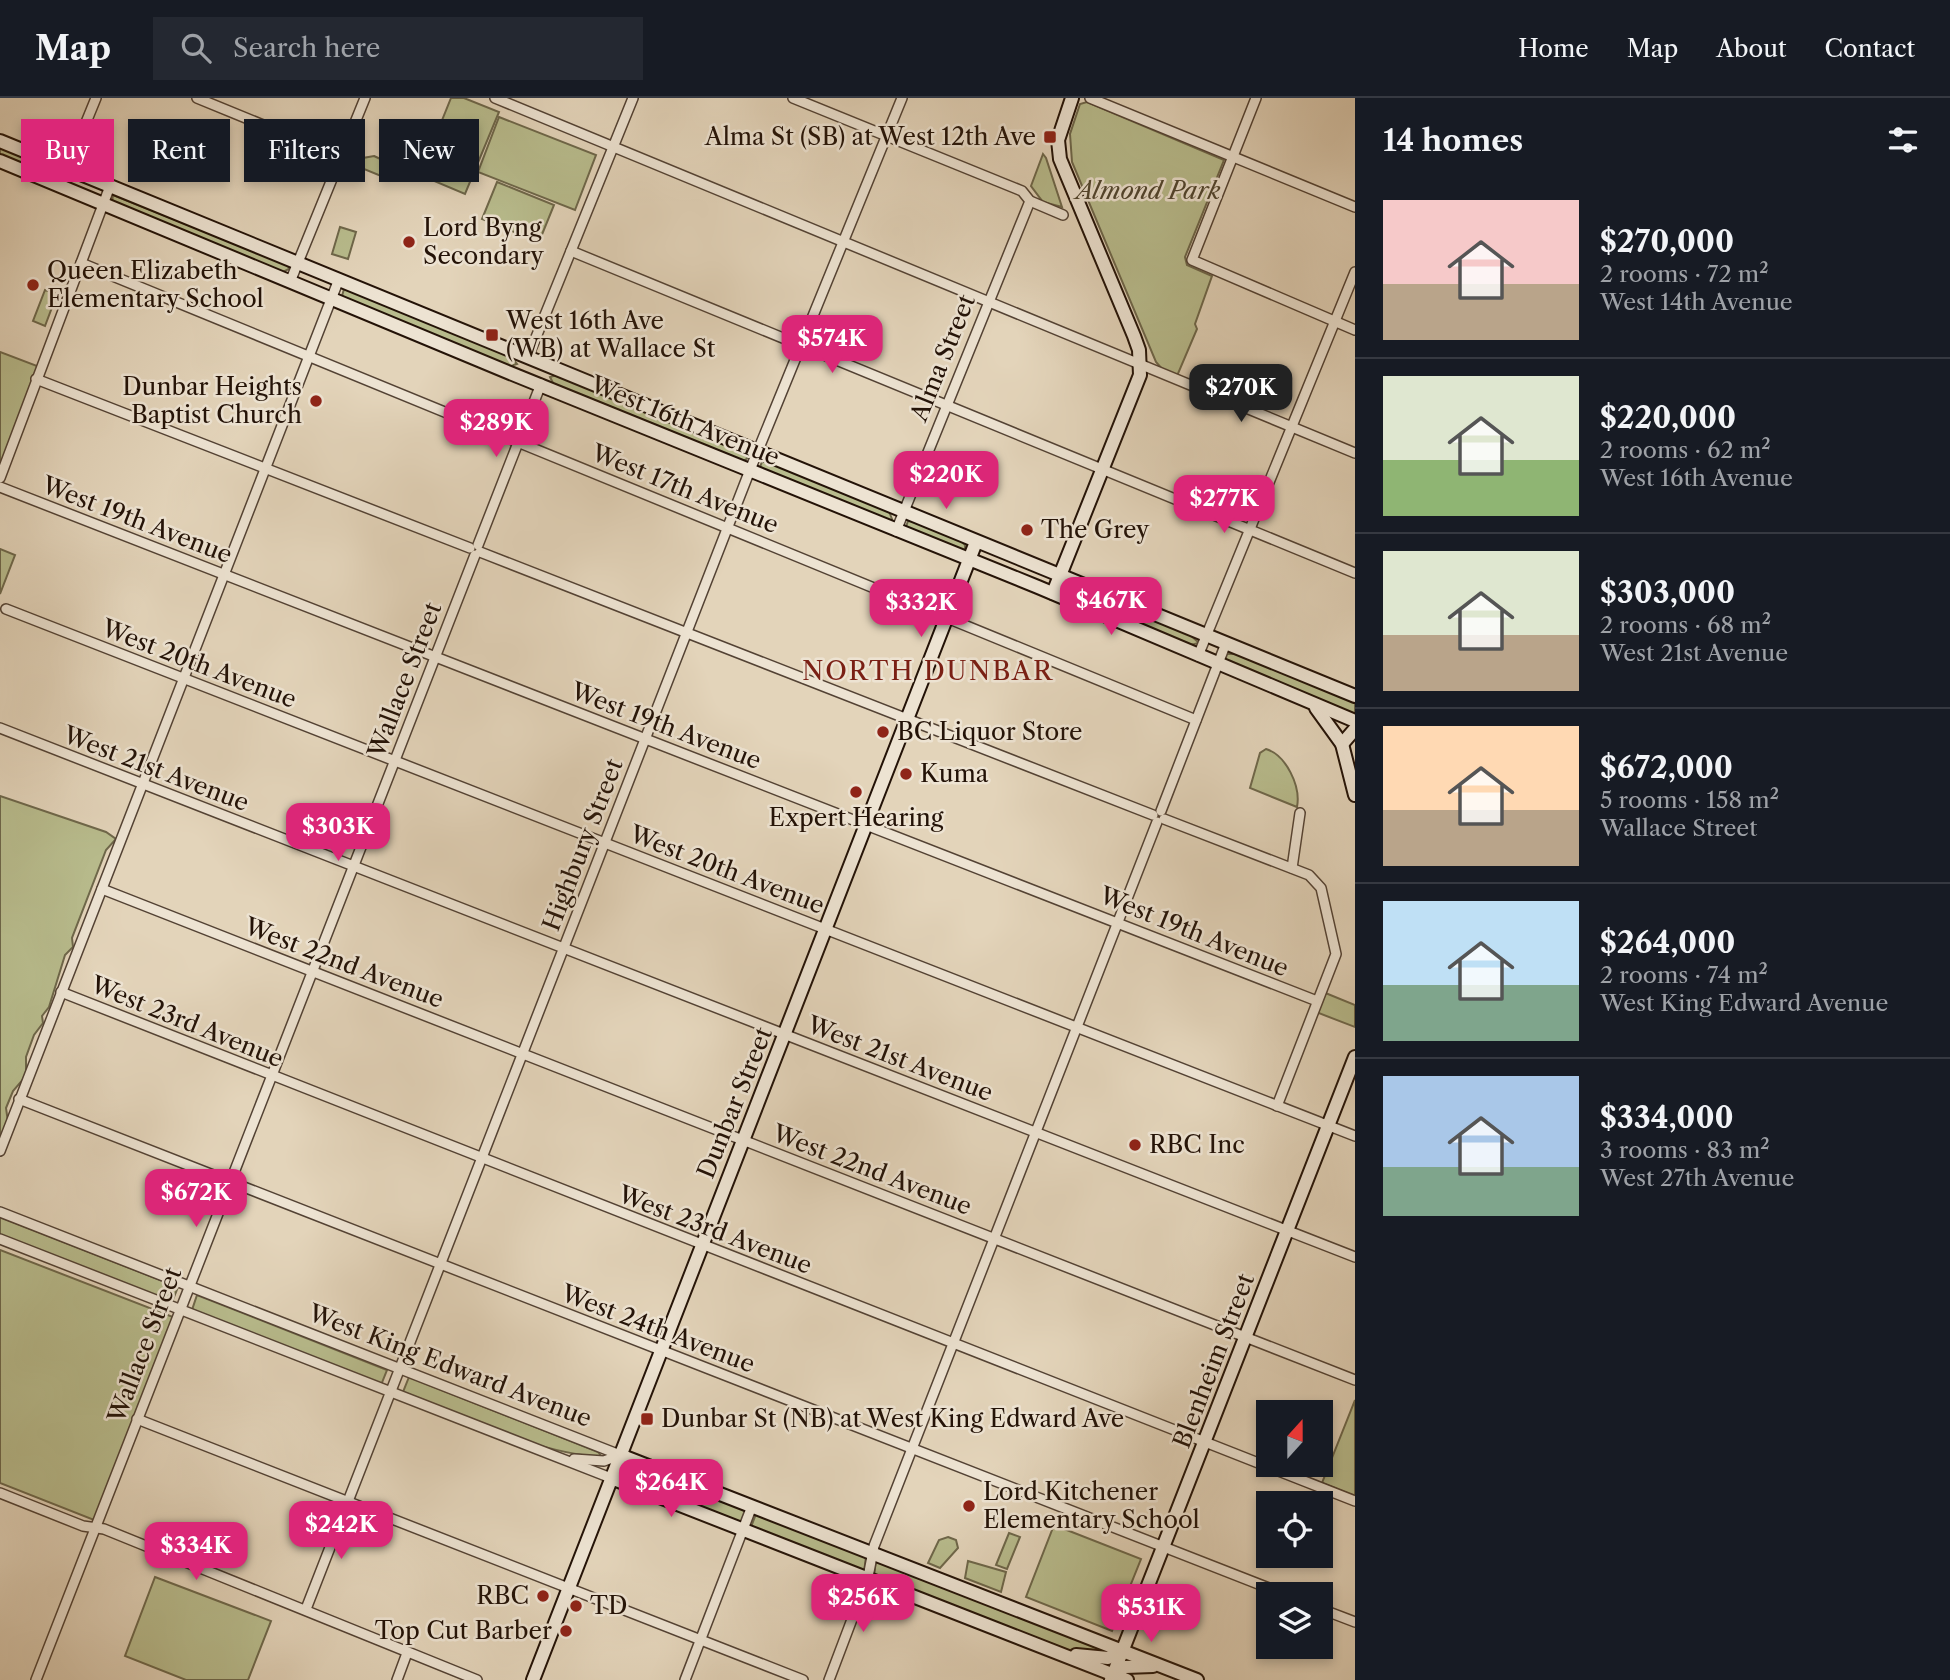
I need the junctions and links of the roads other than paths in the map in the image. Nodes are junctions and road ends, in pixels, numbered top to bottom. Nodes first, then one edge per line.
1 (96, 98) edge
2 (197, 98) edge
3 (365, 98) edge
4 (495, 98) edge
5 (633, 98) edge
6 (793, 98) edge
7 (902, 98) edge
8 (1072, 98) edge
9 (1090, 98) edge
10 (1256, 98) edge
11 (87, 119) edge
12 (247, 119) edge
13 (357, 119) edge
14 (887, 136) junction
15 (0, 141) edge
16 (614, 146) junction
17 (21, 149) edge
18 (1232, 156) junction
19 (0, 161) edge
20 (62, 182) edge
21 (100, 182) edge
22 (331, 182) edge
23 (60, 186) junction
24 (110, 186) junction
25 (1030, 201) junction
26 (103, 204) junction
27 (1355, 207) edge
28 (1063, 215) dead end
29 (844, 240) junction
30 (571, 251) junction
31 (298, 262) junction
32 (81, 263) junction
33 (1355, 272) edge
34 (339, 279) junction
35 (290, 282) junction
36 (331, 299) junction
37 (989, 300) junction
38 (1335, 321) junction
39 (1355, 330) edge
40 (801, 346) junction
41 (309, 356) junction
42 (528, 357) junction
43 (1140, 364) junction
44 (36, 379) junction
45 (541, 384) junction
46 (946, 405) junction
47 (1290, 428) junction
48 (518, 442) junction
49 (757, 452) junction
50 (1355, 453) edge
51 (265, 468) junction
52 (750, 470) junction
53 (1104, 470) junction
54 (0, 478) edge
55 (0, 487) edge
56 (904, 511) junction
57 (728, 528) junction
58 (1249, 530) junction
59 (895, 531) junction
60 (976, 542) junction
61 (476, 550) junction
62 (970, 560) junction
63 (1355, 573) edge
64 (225, 574) junction
65 (1060, 575) junction
66 (1053, 593) junction
67 (6, 609) dead end
68 (947, 619) junction
69 (687, 632) junction
70 (1206, 635) junction
71 (1226, 643) junction
72 (434, 656) junction
73 (1198, 656) junction
74 (1217, 664) junction
75 (183, 679) junction
76 (1355, 696) edge
77 (1313, 704) junction
78 (907, 718) junction
79 (1196, 720) junction
80 (1355, 721) edge
81 (0, 728) edge
82 (1355, 729) edge
83 (646, 738) junction
84 (1342, 744) junction
85 (394, 760) junction
86 (142, 784) junction
87 (1355, 795) edge
88 (1300, 813) dead end
89 (1159, 817) junction
90 (867, 825) junction
91 (605, 843) junction
92 (353, 866) junction
93 (1292, 868) junction
94 (102, 889) junction
95 (1118, 922) junction
96 (826, 930) junction
97 (564, 948) junction
98 (312, 972) junction
99 (61, 992) junction
100 (1317, 1001) junction
101 (1077, 1028) junction
102 (785, 1035) junction
103 (523, 1053) junction
104 (1355, 1057) edge
105 (270, 1076) junction
106 (19, 1100) junction
107 (1278, 1106) junction
108 (1328, 1126) junction
109 (1035, 1133) junction
110 (1355, 1136) edge
111 (743, 1139) junction
112 (0, 1151) edge
113 (482, 1159) junction
114 (229, 1182) junction
115 (0, 1212) edge
116 (1287, 1231) junction
117 (994, 1238) junction
118 (0, 1239) edge
119 (702, 1245) junction
120 (1355, 1257) edge
121 (440, 1264) junction
122 (189, 1287) junction
123 (180, 1309) junction
124 (1246, 1336) junction
125 (953, 1343) junction
126 (662, 1350) junction
127 (400, 1369) junction
128 (1355, 1380) edge
129 (391, 1391) junction
130 (137, 1419) junction
131 (1205, 1442) junction
132 (912, 1448) junction
133 (549, 1453) junction
134 (620, 1455) junction
135 (664, 1472) junction
136 (611, 1478) junction
137 (0, 1493) edge
138 (1355, 1501) edge
139 (347, 1502) junction
140 (752, 1506) junction
141 (94, 1528) junction
142 (743, 1529) junction
143 (1163, 1547) junction
144 (871, 1553) junction
145 (868, 1577) junction
146 (1256, 1583) edge
147 (569, 1587) junction
148 (306, 1609) junction
149 (1333, 1614) edge
150 (1355, 1622) edge
151 (701, 1639) junction
152 (1051, 1650) junction
153 (1123, 1650) junction
154 (407, 1653) junction
155 (1168, 1668) junction
156 (1112, 1677) edge
157 (36, 1680) edge
158 (397, 1680) edge
159 (477, 1680) edge
160 (533, 1680) edge
161 (685, 1680) edge
162 (803, 1680) edge
163 (829, 1680) edge
164 (1127, 1680) edge
165 (1198, 1680) edge

1 - 11 street
2 - 12 street
3 - 13 street
4 - 16 street
5 - 16 street
6 - 14 street
7 - 14 street, Highbury Street
8 - 43 main road
9 - 18 street
10 - 18 street
14 - 25 street
14 - 29 street, Highbury Street
15 - 17 main road, West 16th Avenue
16 - 29 street
16 - 30 street
18 - 27 street
18 - 38 street
19 - 23 main road, West 16th Avenue
20 - 23 street
21 - 24 main road, West 16th Avenue
22 - 31 street
23 - 26 main road, West 16th Avenue
24 - 26 street
24 - 31 main road, West 16th Avenue
25 - 28 street
25 - 37 street, Alma Street
26 - 32 street
26 - 35 main road, West 16th Avenue
29 - 37 street
29 - 40 street, Highbury Street
30 - 40 street
30 - 42 street
31 - 34 main road, West 16th Avenue
31 - 35 street
32 - 41 street, West 17th Avenue
32 - 44 street
33 - 38 street
34 - 36 street
34 - 42 main road, West 16th Avenue
35 - 36 main road, West 16th Avenue
36 - 41 street
36 - 45 main road, West 16th Avenue
37 - 43 street
37 - 46 street, Alma Street
38 - 39 street
38 - 47 street
40 - 46 street
40 - 49 street, Highbury Street
41 - 48 street, West 17th Avenue
41 - 51 street
42 - 49 main road, West 16th Avenue
43 - 47 street
43 - 53 main road
44 - 51 street
44 - 54 street
45 - 48 street, Wallace Street
45 - 52 main road, West 16th Avenue
46 - 53 street
46 - 56 street, Alma Street
47 - 50 street
47 - 58 street
48 - 57 street, West 17th Avenue
48 - 61 street, Wallace Street
49 - 52 street, Highbury Street
49 - 56 main road, West 16th Avenue
51 - 61 street
51 - 64 street
52 - 57 street, Highbury Street
52 - 59 main road, West 16th Avenue
53 - 58 street
53 - 65 main road
55 - 64 street, West 19th Avenue
56 - 59 street, Alma Street
56 - 60 main road, West 16th Avenue
57 - 68 street, West 17th Avenue
57 - 69 street, Highbury Street
58 - 63 street
58 - 70 street
59 - 62 main road, West 16th Avenue
60 - 62 main road, Dunbar Street
60 - 65 main road, West 16th Avenue
61 - 69 street
61 - 72 street, Wallace Street
62 - 66 main road, West 16th Avenue
62 - 68 main road, Dunbar Street
64 - 72 street, West 19th Avenue
64 - 75 street
65 - 66 main road
65 - 70 main road, West 16th Avenue
66 - 73 main road, West 16th Avenue
67 - 75 street, West 20th Avenue
68 - 78 main road, Dunbar Street
68 - 79 street, West 17th Avenue
69 - 78 street
69 - 83 street, Highbury Street
70 - 71 main road, West 16th Avenue
70 - 73 street
71 - 74 street
71 - 76 main road, West 16th Avenue
72 - 83 street, West 19th Avenue
72 - 85 street, Wallace Street
73 - 74 main road, West 16th Avenue
74 - 77 main road, West 16th Avenue
74 - 79 street
75 - 85 street, West 20th Avenue
75 - 86 street
77 - 80 main road, West 16th Avenue
77 - 84 main road
78 - 89 street
78 - 90 main road, Dunbar Street
79 - 89 street
81 - 86 street, West 21st Avenue
82 - 84 main road
83 - 90 street, West 19th Avenue
83 - 91 street, Highbury Street
84 - 87 main road
85 - 91 street, West 20th Avenue
85 - 92 street, Wallace Street
86 - 92 street, West 21st Avenue
86 - 94 street
88 - 93 street
89 - 93 street
89 - 95 street
90 - 95 street, West 19th Avenue
90 - 96 main road, Dunbar Street
91 - 96 street, West 20th Avenue
91 - 97 street, Highbury Street
92 - 97 street, West 21st Avenue
92 - 98 street, Wallace Street
93 - 100 street
94 - 98 street, West 22nd Avenue
94 - 99 street
95 - 100 street, West 19th Avenue
95 - 101 street
96 - 101 street, West 20th Avenue
96 - 102 main road, Dunbar Street
97 - 102 street, West 21st Avenue
97 - 103 street, Highbury Street
98 - 103 street, West 22nd Avenue
98 - 105 street, Wallace Street
99 - 105 street, West 23rd Avenue
99 - 106 street
100 - 107 street
101 - 107 street, West 20th Avenue
101 - 109 street
102 - 109 street, West 21st Avenue
102 - 111 main road, Dunbar Street
103 - 111 street, West 22nd Avenue
103 - 113 street, Highbury Street
104 - 108 main road, Blenheim Street
105 - 113 street, West 23rd Avenue
105 - 114 street, Wallace Street
106 - 112 street
106 - 114 street, West 24th Avenue
107 - 108 street, West 20th Avenue
108 - 110 street, West 20th Avenue
108 - 116 main road, Blenheim Street
109 - 116 street, West 21st Avenue
109 - 117 street
111 - 117 street, West 22nd Avenue
111 - 119 main road, Dunbar Street
113 - 119 street, West 23rd Avenue
113 - 121 street, Highbury Street
114 - 121 street, West 24th Avenue
114 - 122 street, Wallace Street
115 - 122 street, West King Edward Avenue
116 - 120 street, West 21st Avenue
116 - 124 main road, Blenheim Street
117 - 124 street, West 22nd Avenue
117 - 125 street
118 - 123 street, West King Edward Avenue
119 - 125 street, West 23rd Avenue
119 - 126 main road, Dunbar Street
121 - 126 street, West 24th Avenue
121 - 127 street, Highbury Street
122 - 123 street, Wallace Street
122 - 127 street, West King Edward Avenue
123 - 129 street, West King Edward Avenue
123 - 130 street, Wallace Street
124 - 128 street, West 22nd Avenue
124 - 131 main road, Blenheim Street
125 - 131 street, West 23rd Avenue
125 - 132 street
126 - 132 street, West 24th Avenue
126 - 134 main road, Dunbar Street
127 - 129 street, Highbury Street
127 - 134 street, West King Edward Avenue
129 - 133 street, West King Edward Avenue
129 - 139 street, Highbury Street
130 - 139 street
130 - 141 street, Wallace Street
131 - 138 street, West 23rd Avenue
131 - 143 main road, Blenheim Street
132 - 143 street, West 24th Avenue
132 - 144 street
133 - 134 street
133 - 136 street, West King Edward Avenue
134 - 135 main road, West King Edward Avenue
134 - 136 main road, Dunbar Street
135 - 136 main road
135 - 140 main road, West King Edward Avenue
136 - 142 main road, West King Edward Avenue
136 - 147 main road, Dunbar Street
137 - 141 street
139 - 147 street
139 - 148 street, Highbury Street
140 - 142 street
140 - 144 main road, West King Edward Avenue
141 - 148 street
141 - 157 street, Wallace Street
142 - 145 main road, West King Edward Avenue
142 - 151 street
143 - 146 street, West 24th Avenue
143 - 153 main road, Blenheim Street
144 - 145 street
144 - 153 main road, West King Edward Avenue
145 - 152 main road, West King Edward Avenue
145 - 163 street
147 - 151 street
147 - 160 main road, Dunbar Street
148 - 154 street
149 - 150 street
151 - 161 street
151 - 162 street
152 - 153 main road
152 - 156 main road, West King Edward Avenue
153 - 155 main road, West King Edward Avenue
153 - 156 main road, Blenheim Street
154 - 158 street
154 - 159 street
155 - 156 main road
155 - 165 main road, West King Edward Avenue
156 - 164 main road, West King Edward Avenue

